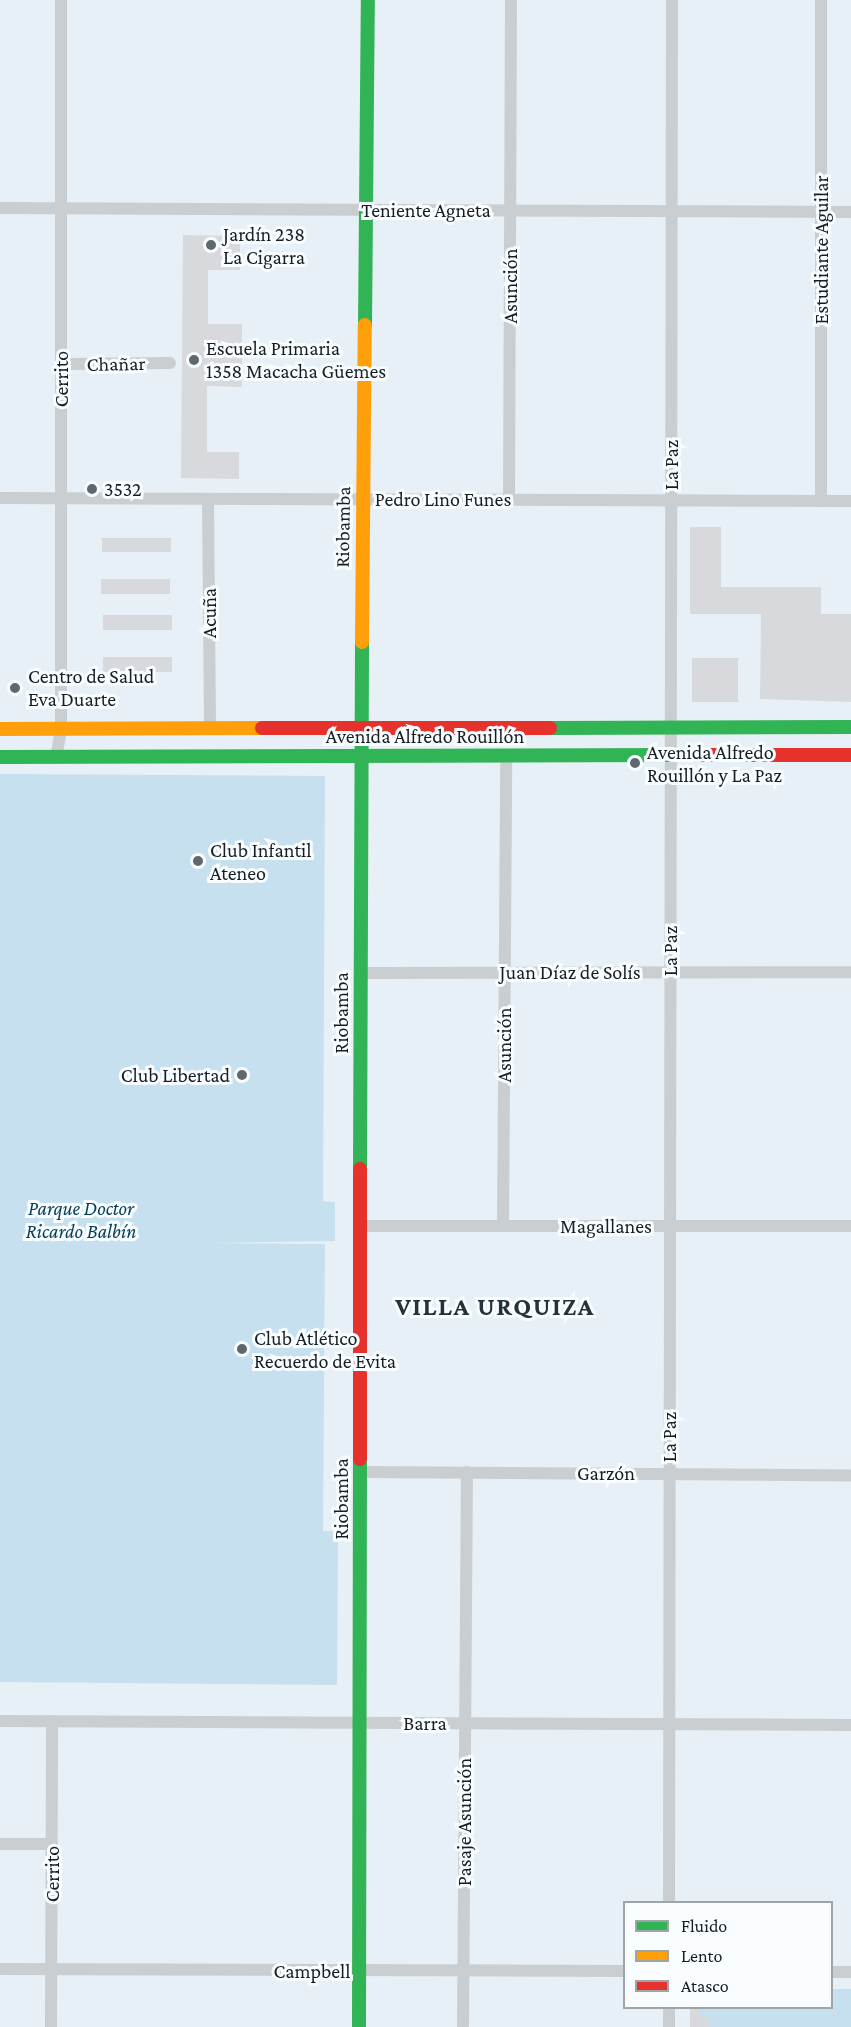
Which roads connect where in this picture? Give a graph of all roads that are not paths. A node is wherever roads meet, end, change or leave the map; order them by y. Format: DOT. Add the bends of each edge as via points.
graph roads {
  1 [pos="61,0"];
  2 [pos="368,0"];
  3 [pos="511,0"];
  4 [pos="672,0"];
  5 [pos="821,0"];
  6 [pos="0,208"];
  7 [pos="61,209"];
  8 [pos="366,210"];
  9 [pos="511,210"];
  10 [pos="672,211"];
  11 [pos="822,212"];
  12 [pos="851,212"];
  13 [pos="170,363"];
  14 [pos="61,364"];
  15 [pos="0,498"];
  16 [pos="61,498"];
  17 [pos="208,499"];
  18 [pos="363,499"];
  19 [pos="510,500"];
  20 [pos="671,500"];
  21 [pos="821,501"];
  22 [pos="851,501"];
  23 [pos="671,726"];
  24 [pos="851,727"];
  25 [pos="210,728"];
  26 [pos="0,729"];
  27 [pos="61,730"];
  28 [pos="361,734"];
  29 [pos="851,754"];
  30 [pos="361,756"];
  31 [pos="506,756"];
  32 [pos="671,756"];
  33 [pos="0,757"];
  34 [pos="56,758"];
  35 [pos="505,972"];
  36 [pos="670,972"];
  37 [pos="851,972"];
  38 [pos="361,973"];
  39 [pos="361,1226"];
  40 [pos="503,1226"];
  41 [pos="669,1226"];
  42 [pos="851,1226"];
  43 [pos="360,1472"];
  44 [pos="466,1472"];
  45 [pos="669,1473"];
  46 [pos="851,1475"];
  47 [pos="0,1721"];
  48 [pos="52,1721"];
  49 [pos="360,1723"];
  50 [pos="465,1723"];
  51 [pos="668,1724"];
  52 [pos="851,1725"];
  53 [pos="0,1844"];
  54 [pos="52,1844"];
  55 [pos="669,1901"];
  56 [pos="0,1969"];
  57 [pos="51,1970"];
  58 [pos="359,1971"];
  59 [pos="464,1971"];
  60 [pos="623,1971"];
  61 [pos="833,1972"];
  62 [pos="851,1972"];
  63 [pos="669,2009"];
  64 [pos="51,2027"];
  65 [pos="359,2027"];
  66 [pos="463,2027"];
  67 [pos="669,2027"];
  1 -- 7 [label="street, Cerrito"];
  2 -- 8 [label="street, Riobamba"];
  3 -- 9 [label="street, Asunción"];
  4 -- 10 [label="street, La Paz"];
  5 -- 11 [label="street, Estudiante Aguilar"];
  6 -- 7 [label="street, Teniente Agneta"];
  7 -- 8 [label="street, Teniente Agneta"];
  7 -- 14 [label="street, Cerrito"];
  8 -- 9 [label="street, Teniente Agneta"];
  8 -- 18 [label="street, Riobamba"];
  9 -- 10 [label="street, Teniente Agneta"];
  9 -- 19 [label="street, Asunción"];
  10 -- 11 [label="street, Teniente Agneta"];
  10 -- 20 [label="street, La Paz"];
  11 -- 12 [label="street, Teniente Agneta"];
  11 -- 21 [label="street, Estudiante Aguilar"];
  13 -- 14 [label="street, Chañar"];
  14 -- 16 [label="street, Cerrito"];
  15 -- 16 [label="street, Pedro Lino Funes"];
  16 -- 17 [label="street, Pedro Lino Funes"];
  16 -- 27 [label="street, Cerrito"];
  17 -- 18 [label="street, Pedro Lino Funes"];
  17 -- 25 [label="street, Acuña"];
  18 -- 19 [label="street, Pedro Lino Funes"];
  18 -- 28 [label="street, Riobamba"];
  19 -- 20 [label="street, Pedro Lino Funes"];
  20 -- 21 [label="street, Pedro Lino Funes"];
  20 -- 23 [label="street, La Paz"];
  21 -- 22 [label="street, Pedro Lino Funes"];
  23 -- 24 [label="street, Avenida Alfredo Rouillón"];
  23 -- 28 [label="street, Avenida Alfredo Rouillón"];
  23 -- 32 [label="street, La Paz"];
  25 -- 27 [label="street, Avenida Alfredo Rouillón"];
  25 -- 28 [label="street, Avenida Alfredo Rouillón"];
  26 -- 27 [label="street, Avenida Alfredo Rouillón"];
  27 -- 34 [label="street, Cerrito"];
  28 -- 30 [label="street, Riobamba"];
  29 -- 32 [label="street, Avenida Alfredo Rouillón"];
  30 -- 31 [label="street, Avenida Alfredo Rouillón"];
  30 -- 34 [label="street, Avenida Alfredo Rouillón"];
  30 -- 38 [label="street, Riobamba"];
  31 -- 32 [label="street, Avenida Alfredo Rouillón"];
  31 -- 35 [label="street, Asunción"];
  32 -- 36 [label="street, La Paz"];
  33 -- 34 [label="street, Avenida Alfredo Rouillón"];
  35 -- 36 [label="street, Juan Díaz de Solís"];
  35 -- 38 [label="street, Juan Díaz de Solís"];
  35 -- 40 [label="street, Asunción"];
  36 -- 37 [label="street, Juan Díaz de Solís"];
  36 -- 41 [label="street, La Paz"];
  38 -- 39 [label="street, Riobamba"];
  39 -- 40 [label="street, Magallanes"];
  39 -- 43 [label="street, Riobamba"];
  40 -- 41 [label="street, Magallanes"];
  41 -- 42 [label="street, Magallanes"];
  41 -- 45 [label="street, La Paz"];
  43 -- 44 [label="street, Garzón"];
  43 -- 49 [label="street, Riobamba"];
  44 -- 45 [label="street, Garzón"];
  44 -- 50 [label="street, Pasaje Asunción"];
  45 -- 46 [label="street, Garzón"];
  45 -- 51 [label="street, La Paz"];
  47 -- 48 [label="street, Barra"];
  48 -- 49 [label="street, Barra"];
  48 -- 54 [label="street, Cerrito"];
  49 -- 50 [label="street, Barra"];
  49 -- 58 [label="street, Riobamba"];
  50 -- 51 [label="street, Barra"];
  50 -- 59 [label="street, Pasaje Asunción"];
  51 -- 52 [label="street, Barra"];
  51 -- 55 [label="street, La Paz"];
  53 -- 54 [label="street"];
  54 -- 57 [label="street, Cerrito"];
  56 -- 57 [label="street, Campbell"];
  57 -- 58 [label="street, Campbell"];
  57 -- 64 [label="street, Cerrito"];
  58 -- 59 [label="street, Campbell"];
  58 -- 65 [label="street, Riobamba"];
  59 -- 60 [label="street, Campbell"];
  59 -- 66 [label="street, Pasaje Asunción"];
  61 -- 62 [label="street"];
  63 -- 67 [label="street"];
}
